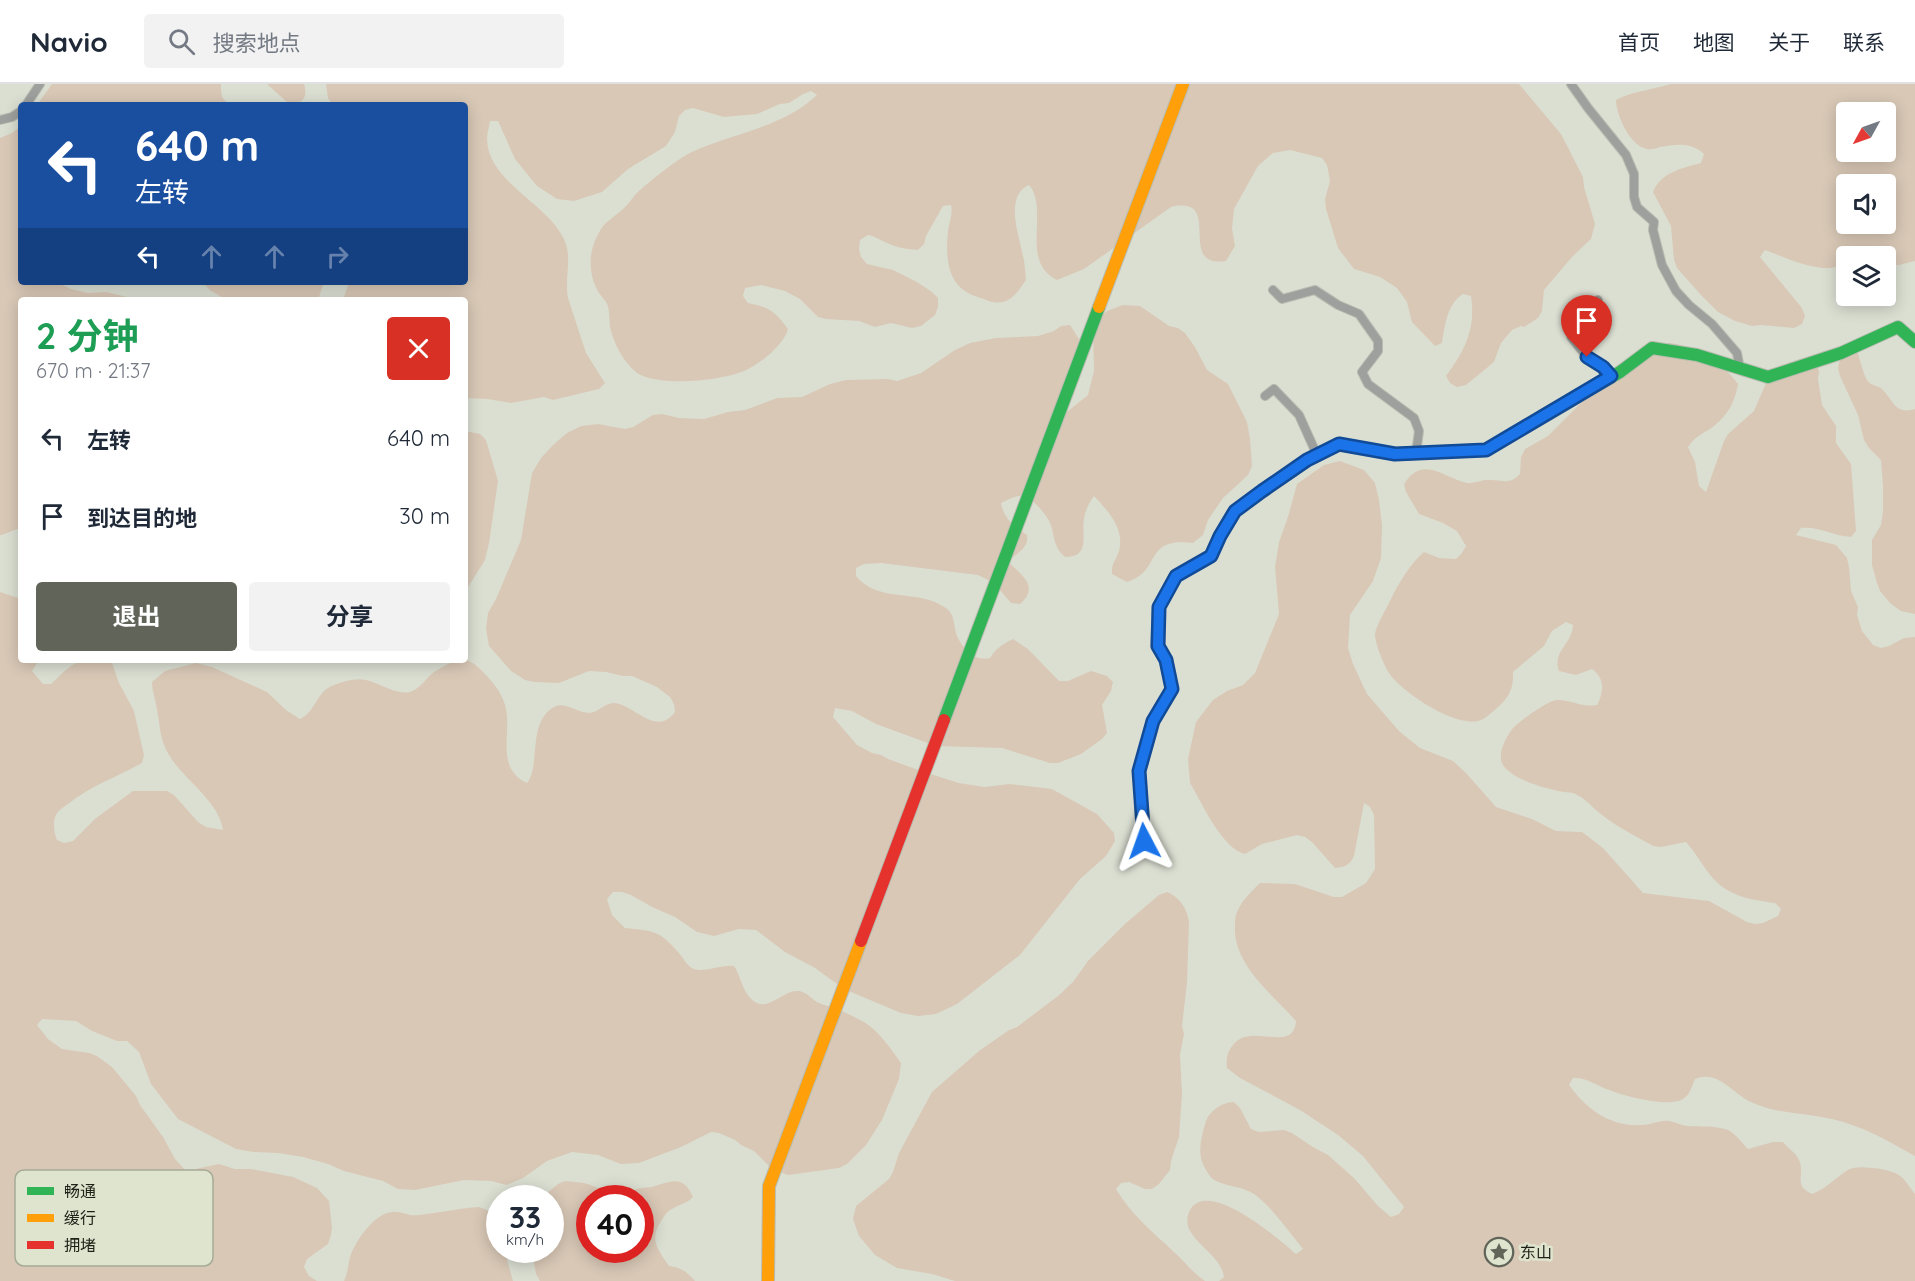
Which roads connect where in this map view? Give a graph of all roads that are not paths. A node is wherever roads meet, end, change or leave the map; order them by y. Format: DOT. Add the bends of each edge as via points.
graph roads {
  1 [pos="40,84"];
  2 [pos="1183,84"];
  3 [pos="1571,84"];
  4 [pos="28,102"];
  5 [pos="18,113"];
  6 [pos="0,120"];
  7 [pos="1273,290"];
  8 [pos="1598,300"];
  9 [pos="1915,342"];
  10 [pos="1740,369"];
  11 [pos="1611,376"];
  12 [pos="1265,396"];
  13 [pos="1416,453"];
  14 [pos="1317,455"];
  15 [pos="1144,841"];
  16 [pos="768,1281"];
  1 -- 4 [label="street"];
  2 -- 16 [label="street" via="769,1186"];
  3 -- 10 [label="street" via="1626,155 1634,174 1637,207 1654,222 1662,265 1676,291 1737,353"];
  5 -- 6 [label="street"];
  7 -- 13 [label="street" via="1282,299 1315,290 1359,314 1378,341 1378,351 1362,372 1368,384 1414,418 1419,431"];
  8 -- 11 [label="street" via="1574,324 1571,338"];
  9 -- 10 [label="street" via="1898,327 1841,353 1768,377"];
  10 -- 11 [label="street" via="1697,355 1653,348"];
  11 -- 13 [label="street" via="1486,450"];
  12 -- 14 [label="street" via="1274,389 1299,415"];
  13 -- 14 [label="street" via="1395,454 1339,444"];
  14 -- 15 [label="street" via="1235,511 1211,556 1176,576 1159,607 1158,646 1166,660 1172,689 1153,721 1139,771"];
}
